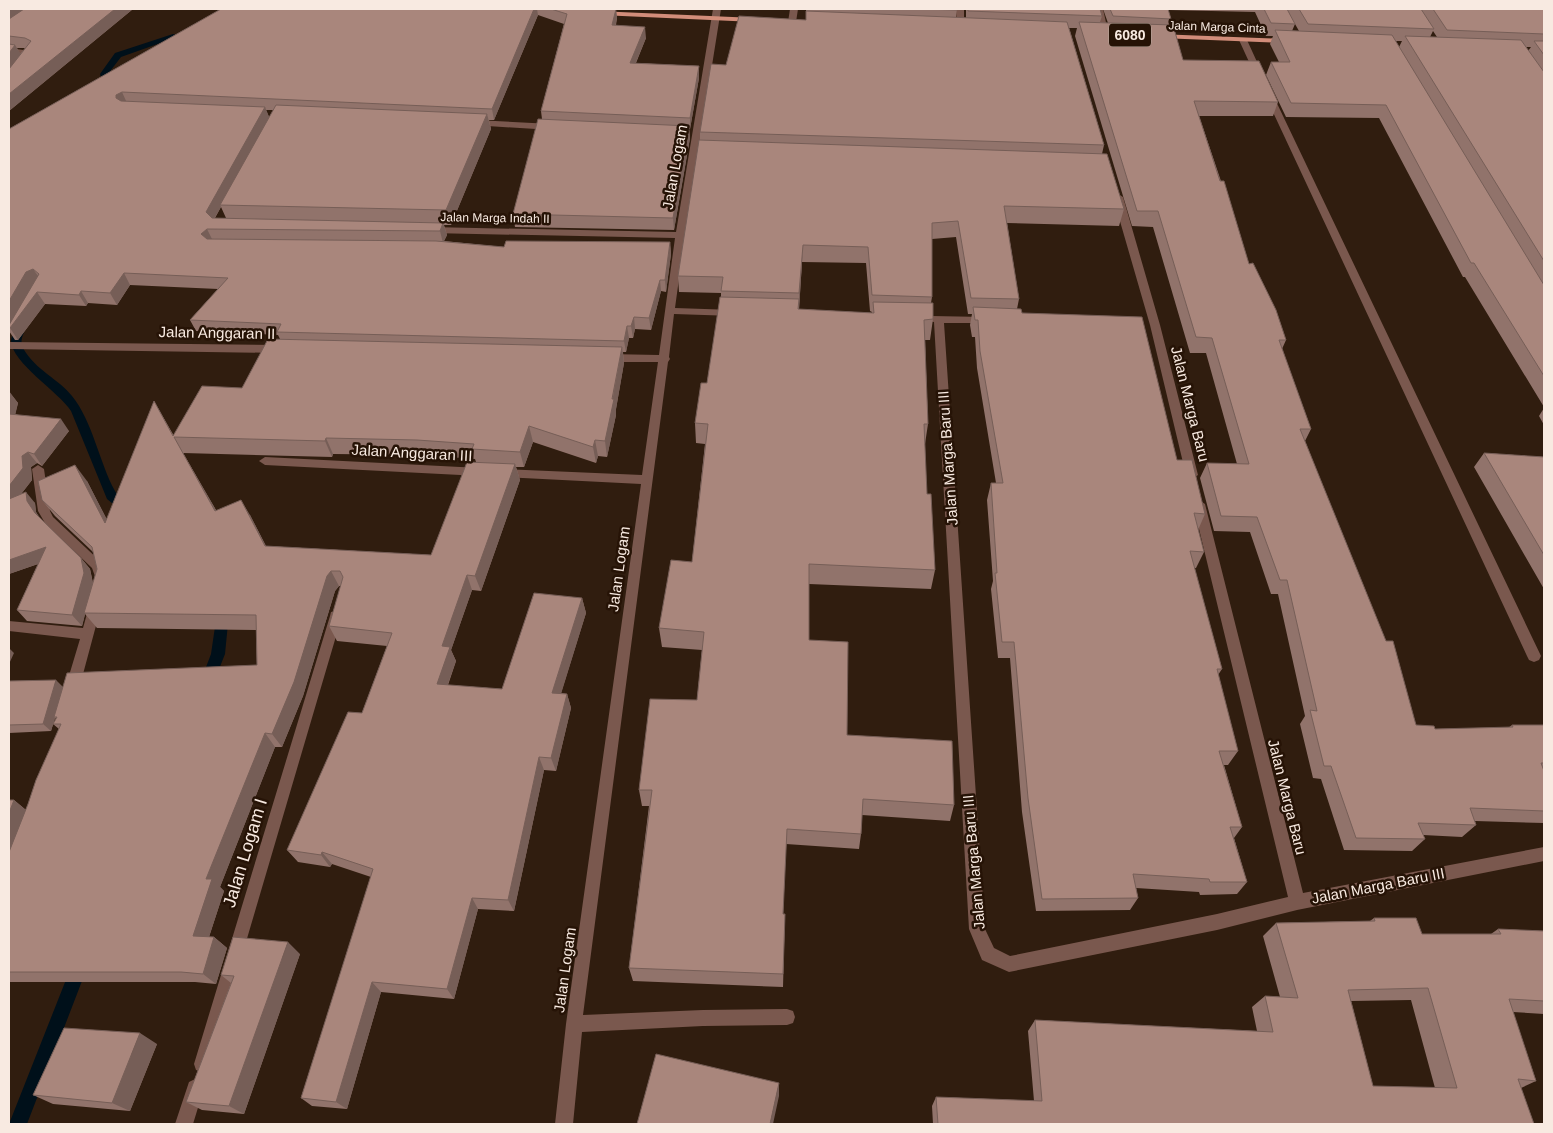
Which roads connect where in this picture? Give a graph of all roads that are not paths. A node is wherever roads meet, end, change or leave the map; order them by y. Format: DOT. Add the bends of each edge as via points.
graph roads {
  1 [pos="794,9"];
  2 [pos="960,9"];
  3 [pos="1099,9"];
  4 [pos="594,13"];
  5 [pos="714,15"];
  6 [pos="762,20"];
  7 [pos="782,21"];
  8 [pos="792,22"];
  9 [pos="802,22"];
  10 [pos="951,28"];
  11 [pos="961,28"];
  12 [pos="971,29"];
  13 [pos="1097,34"];
  14 [pos="1106,34"];
  15 [pos="1116,34"];
  16 [pos="1155,36"];
  17 [pos="1243,40"];
  18 [pos="1299,42"];
  19 [pos="9,50"];
  20 [pos="9,79"];
  21 [pos="465,123"];
  22 [pos="564,128"];
  23 [pos="1114,184"];
  24 [pos="422,229"];
  25 [pos="680,235"];
  26 [pos="672,311"];
  27 [pos="747,313"];
  28 [pos="920,318"];
  29 [pos="939,319"];
  30 [pos="996,320"];
  31 [pos="1140,325"];
  32 [pos="1155,325"];
  33 [pos="9,345"];
  34 [pos="289,350"];
  35 [pos="596,357"];
  36 [pos="665,359"];
  37 [pos="265,461"];
  38 [pos="38,468"];
  39 [pos="647,480"];
  40 [pos="340,601"];
  41 [pos="9,626"];
  42 [pos="88,634"];
  43 [pos="1534,656"];
  44 [pos="69,701"];
  45 [pos="1544,854"];
  46 [pos="1297,902"];
  47 [pos="786,1017"];
  48 [pos="574,1024"];
  49 [pos="184,1124"];
  50 [pos="564,1124"];
  1 -- 8 [label="street"];
  2 -- 11 [label="street"];
  3 -- 14 [label="street"];
  4 -- 5 [label="main road" via="680,17"];
  5 -- 6 [label="main road"];
  5 -- 25 [label="street, Jalan Logam" via="694,134 698,151"];
  7 -- 8 [label="main road"];
  8 -- 9 [label="main road"];
  10 -- 11 [label="main road"];
  11 -- 12 [label="main road"];
  13 -- 14 [label="main road, 6080"];
  14 -- 15 [label="main road, 6080"];
  16 -- 17 [label="main road, Jalan Marga Cinta / 6080"];
  17 -- 18 [label="main road, Jalan Marga Cinta / 6080"];
  17 -- 43 [label="street"];
  19 -- 20 [label="street" via="31,53"];
  21 -- 22 [label="street"];
  23 -- 32 [label="street, Jalan Marga Baru"];
  24 -- 25 [label="street, Jalan Marga Indah II"];
  25 -- 26 [label="street, Jalan Logam" via="675,249"];
  26 -- 27 [label="street"];
  26 -- 36 [label="street, Jalan Logam"];
  28 -- 29 [label="street"];
  29 -- 30 [label="street"];
  29 -- 46 [label="street, Jalan Marga Baru III" via="977,929 988,954 1008,964 1217,922"];
  31 -- 32 [label="street"];
  32 -- 46 [label="street, Jalan Marga Baru"];
  33 -- 34 [label="street, Jalan Anggaran II"];
  35 -- 36 [label="street"];
  36 -- 39 [label="street, Jalan Logam"];
  37 -- 39 [label="street, Jalan Anggaran III"];
  38 -- 42 [label="street" via="44,511 49,520 98,566 101,574"];
  39 -- 48 [label="street, Jalan Logam"];
  40 -- 49 [label="street, Jalan Logam I"];
  41 -- 42 [label="street"];
  42 -- 44 [label="street"];
  45 -- 46 [label="street, Jalan Marga Baru III"];
  47 -- 48 [label="street"];
  48 -- 50 [label="street, Jalan Logam"];
}
